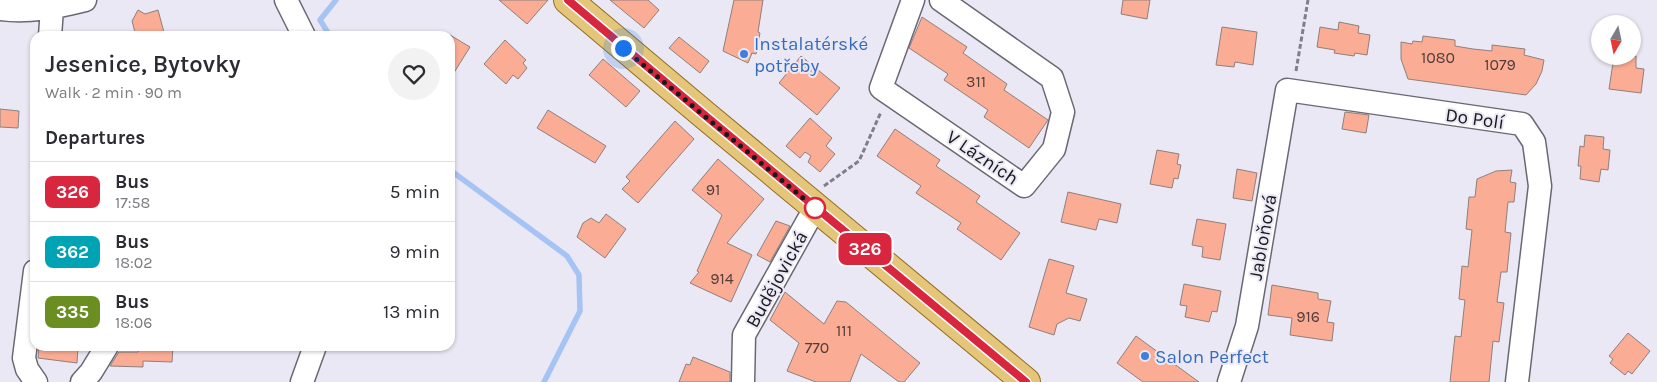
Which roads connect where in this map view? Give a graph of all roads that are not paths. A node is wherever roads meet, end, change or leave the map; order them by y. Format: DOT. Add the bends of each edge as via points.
graph roads {
  1 [pos="85,0"];
  2 [pos="286,0"];
  3 [pos="568,0"];
  4 [pos="913,0"];
  5 [pos="941,0"];
  6 [pos="52,8"];
  7 [pos="0,9"];
  8 [pos="50,31"];
  9 [pos="299,31"];
  10 [pos="1290,91"];
  11 [pos="811,204"];
  12 [pos="30,311"];
  13 [pos="104,351"];
  14 [pos="313,351"];
  15 [pos="36,382"];
  16 [pos="82,382"];
  17 [pos="302,382"];
  18 [pos="743,382"];
  19 [pos="1026,382"];
  20 [pos="1229,382"];
  21 [pos="1517,382"];
  1 -- 6 [label="street"];
  2 -- 9 [label="street"];
  3 -- 11 [label="main road, Budějovická"];
  4 -- 5 [label="street, V Lázních" via="881,88 1024,186 1054,149 1063,112 1052,78"];
  6 -- 7 [label="street"];
  6 -- 8 [label="street"];
  10 -- 20 [label="street, Jabloňová" via="1248,326"];
  10 -- 21 [label="street, Do Polí" via="1522,124 1534,142 1540,186"];
  11 -- 18 [label="street, Budějovická" via="744,335"];
  11 -- 19 [label="main road, Budějovická"];
  12 -- 15 [label="street" via="24,358"];
  13 -- 16 [label="street"];
  14 -- 17 [label="street"];
}
